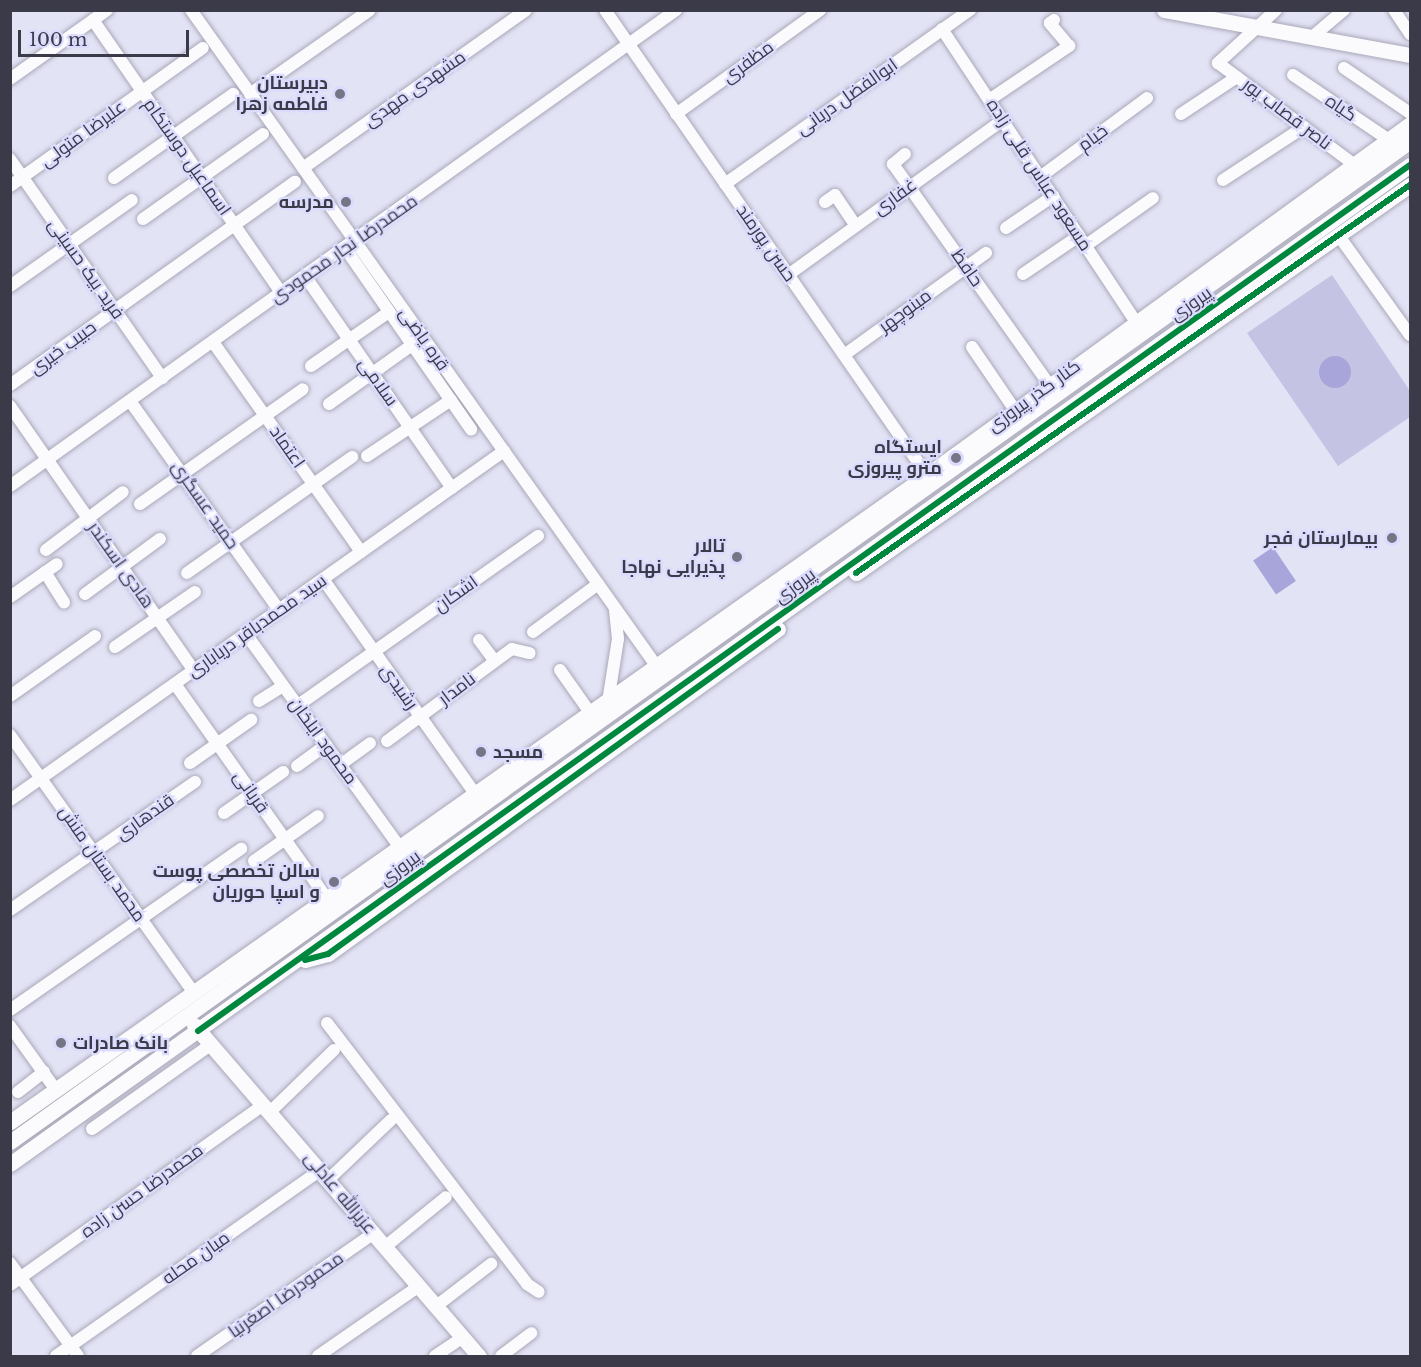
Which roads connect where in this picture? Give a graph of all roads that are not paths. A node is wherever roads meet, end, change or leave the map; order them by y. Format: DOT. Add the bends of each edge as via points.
graph roads {
  1 [pos="107,10"];
  2 [pos="191,10"];
  3 [pos="370,10"];
  4 [pos="526,10"];
  5 [pos="605,10"];
  6 [pos="676,10"];
  7 [pos="820,10"];
  8 [pos="970,10"];
  9 [pos="1164,10"];
  10 [pos="1276,10"];
  11 [pos="1344,10"];
  12 [pos="1394,10"];
  13 [pos="93,20"];
  14 [pos="1054,20"];
  15 [pos="1259,28"];
  16 [pos="942,29"];
  17 [pos="1410,34"];
  18 [pos="1312,37"];
  19 [pos="629,46"];
  20 [pos="203,48"];
  21 [pos="1410,55"];
  22 [pos="1344,68"];
  23 [pos="1293,75"];
  24 [pos="1237,77"];
  25 [pos="10,79"];
  26 [pos="142,92"];
  27 [pos="233,94"];
  28 [pos="250,94"];
  29 [pos="1147,98"];
  30 [pos="989,100"];
  31 [pos="1410,113"];
  32 [pos="676,114"];
  33 [pos="1181,114"];
  34 [pos="1002,120"];
  35 [pos="1410,124"];
  36 [pos="1304,127"];
  37 [pos="263,134"];
  38 [pos="173,136"];
  39 [pos="1389,140"];
  40 [pos="1410,141"];
  41 [pos="905,154"];
  42 [pos="10,159"];
  43 [pos="1355,165"];
  44 [pos="1410,165"];
  45 [pos="303,168"];
  46 [pos="23,177"];
  47 [pos="201,177"];
  48 [pos="1040,177"];
  49 [pos="114,178"];
  50 [pos="1223,180"];
  51 [pos="294,182"];
  52 [pos="725,184"];
  53 [pos="1410,185"];
  54 [pos="10,186"];
  55 [pos="910,186"];
  56 [pos="1053,196"];
  57 [pos="1153,198"];
  58 [pos="132,200"];
  59 [pos="825,202"];
  60 [pos="1312,211"];
  61 [pos="143,219"];
  62 [pos="234,225"];
  63 [pos="856,226"];
  64 [pos="1006,228"];
  65 [pos="1329,230"];
  66 [pos="1082,241"];
  67 [pos="70,244"];
  68 [pos="350,245"];
  69 [pos="986,253"];
  70 [pos="966,267"];
  71 [pos="1023,274"];
  72 [pos="788,275"];
  73 [pos="305,276"];
  74 [pos="10,286"];
  75 [pos="281,293"];
  76 [pos="115,310"];
  77 [pos="389,312"];
  78 [pos="1139,328"];
  79 [pos="1409,330"];
  80 [pos="349,340"];
  81 [pos="213,342"];
  82 [pos="412,345"];
  83 [pos="972,347"];
  84 [pos="844,355"];
  85 [pos="311,366"];
  86 [pos="372,374"];
  87 [pos="162,378"];
  88 [pos="10,385"];
  89 [pos="303,388"];
  90 [pos="1053,390"];
  91 [pos="451,400"];
  92 [pos="130,401"];
  93 [pos="329,404"];
  94 [pos="10,406"];
  95 [pos="1015,410"];
  96 [pos="264,416"];
  97 [pos="409,427"];
  98 [pos="471,429"];
  99 [pos="504,451"];
  100 [pos="367,456"];
  101 [pos="352,457"];
  102 [pos="48,460"];
  103 [pos="182,474"];
  104 [pos="930,480"];
  105 [pos="313,485"];
  106 [pos="10,486"];
  107 [pos="452,488"];
  108 [pos="123,492"];
  109 [pos="140,504"];
  110 [pos="88,518"];
  111 [pos="538,536"];
  112 [pos="160,539"];
  113 [pos="231,543"];
  114 [pos="46,550"];
  115 [pos="361,552"];
  116 [pos="57,564"];
  117 [pos="122,567"];
  118 [pos="45,572"];
  119 [pos="188,573"];
  120 [pos="323,579"];
  121 [pos="598,584"];
  122 [pos="824,584"];
  123 [pos="195,592"];
  124 [pos="85,594"];
  125 [pos="10,597"];
  126 [pos="64,603"];
  127 [pos="615,607"];
  128 [pos="279,610"];
  129 [pos="802,612"];
  130 [pos="158,618"];
  131 [pos="533,633"];
  132 [pos="246,634"];
  133 [pos="95,636"];
  134 [pos="479,640"];
  135 [pos="115,647"];
  136 [pos="374,652"];
  137 [pos="530,654"];
  138 [pos="495,661"];
  139 [pos="560,670"];
  140 [pos="194,671"];
  141 [pos="661,671"];
  142 [pos="175,684"];
  143 [pos="283,686"];
  144 [pos="675,690"];
  145 [pos="10,696"];
  146 [pos="259,701"];
  147 [pos="608,702"];
  148 [pos="297,706"];
  149 [pos="591,714"];
  150 [pos="420,717"];
  151 [pos="251,720"];
  152 [pos="10,735"];
  153 [pos="387,741"];
  154 [pos="370,743"];
  155 [pos="217,744"];
  156 [pos="326,745"];
  157 [pos="190,763"];
  158 [pos="340,765"];
  159 [pos="297,766"];
  160 [pos="283,772"];
  161 [pos="42,778"];
  162 [pos="195,782"];
  163 [pos="252,793"];
  164 [pos="476,795"];
  165 [pos="10,800"];
  166 [pos="224,813"];
  167 [pos="318,816"];
  168 [pos="284,840"];
  169 [pos="241,849"];
  170 [pos="400,849"];
  171 [pos="94,852"];
  172 [pos="254,861"];
  173 [pos="328,900"];
  174 [pos="10,910"];
  175 [pos="142,919"];
  176 [pos="293,963"];
  177 [pos="194,993"];
  178 [pos="10,1010"];
  179 [pos="187,1015"];
  180 [pos="327,1023"];
  181 [pos="10,1026"];
  182 [pos="198,1031"];
  183 [pos="210,1045"];
  184 [pos="334,1050"];
  185 [pos="109,1071"];
  186 [pos="44,1072"];
  187 [pos="121,1086"];
  188 [pos="56,1090"];
  189 [pos="18,1092"];
  190 [pos="267,1108"];
  191 [pos="391,1120"];
  192 [pos="10,1122"];
  193 [pos="92,1129"];
  194 [pos="10,1142"];
  195 [pos="10,1164"];
  196 [pos="325,1174"];
  197 [pos="446,1197"];
  198 [pos="374,1233"];
  199 [pos="386,1246"];
  200 [pos="10,1263"];
  201 [pos="491,1264"];
  202 [pos="16,1281"];
  203 [pos="419,1286"];
  204 [pos="539,1292"];
  205 [pos="435,1307"];
  206 [pos="531,1333"];
  207 [pos="462,1338"];
  208 [pos="74,1351"];
  209 [pos="56,1356"];
  210 [pos="197,1356"];
  211 [pos="318,1356"];
  212 [pos="435,1356"];
  213 [pos="479,1356"];
  214 [pos="501,1356"];
  1 -- 13 [label="street"];
  2 -- 28 [label="street, قره یاضی"];
  3 -- 28 [label="street"];
  4 -- 45 [label="street, مشهدی مهدی"];
  5 -- 19 [label="street, حسن پورمند"];
  6 -- 19 [label="street, محمدرضا نجار محمودی"];
  7 -- 32 [label="street, مظفری"];
  8 -- 16 [label="street, ابوالفضل دریانی"];
  9 -- 15 [label="main road"];
  10 -- 15 [label="street"];
  11 -- 18 [label="street"];
  12 -- 17 [label="street"];
  13 -- 25 [label="street"];
  13 -- 26 [label="street, اسماعیل دوستکام"];
  14 -- 30 [label="street" via="1050,23 1069,46"];
  15 -- 18 [label="main road"];
  15 -- 24 [label="street, ناصر قصاب پور" via="1218,63"];
  16 -- 30 [label="street, مسعود عباس قلی زاده"];
  16 -- 52 [label="street, ابوالفضل دریانی"];
  18 -- 21 [label="main road"];
  19 -- 32 [label="street, حسن پورمند"];
  19 -- 68 [label="street, محمدرضا نجار محمودی"];
  20 -- 26 [label="street, علیرضا متولی"];
  22 -- 31 [label="street"];
  23 -- 39 [label="street, گیاه"];
  24 -- 33 [label="street"];
  24 -- 36 [label="street, ناصر قصاب پور"];
  26 -- 38 [label="street, اسماعیل دوستکام"];
  26 -- 46 [label="street, علیرضا متولی"];
  27 -- 38 [label="street"];
  28 -- 45 [label="street, قره یاضی"];
  29 -- 48 [label="street, خیام"];
  30 -- 34 [label="street, مسعود عباس قلی زاده"];
  32 -- 52 [label="street, حسن پورمند"];
  34 -- 48 [label="street, مسعود عباس قلی زاده"];
  34 -- 55 [label="street, غفاری"];
  35 -- 39 [label="main road, کنار گذر پیروزی"];
  36 -- 43 [label="street, ناصر قصاب پور"];
  36 -- 50 [label="street"];
  37 -- 47 [label="street"];
  38 -- 47 [label="street, اسماعیل دوستکام"];
  38 -- 49 [label="street"];
  39 -- 43 [label="main road, کنار گذر پیروزی"];
  40 -- 60 [label="main road, پیروزی"];
  41 -- 55 [label="street, حافظ" via="893,164"];
  42 -- 46 [label="street, فرید بیک حسینی"];
  43 -- 78 [label="main road, کنار گذر پیروزی"];
  44 -- 65 [label="main road, پیروزی"];
  45 -- 68 [label="street, قره یاضی"];
  46 -- 54 [label="street, علیرضا متولی"];
  46 -- 67 [label="street, فرید بیک حسینی"];
  47 -- 61 [label="street"];
  47 -- 62 [label="street, اسماعیل دوستکام"];
  48 -- 56 [label="street, مسعود عباس قلی زاده"];
  51 -- 62 [label="street, حبیب خیری"];
  52 -- 72 [label="street, حسن پورمند"];
  53 -- 65 [label="main road"];
  55 -- 63 [label="street, غفاری"];
  55 -- 70 [label="street, حافظ"];
  56 -- 64 [label="street"];
  56 -- 66 [label="street, مسعود عباس قلی زاده"];
  57 -- 66 [label="street"];
  58 -- 67 [label="street"];
  59 -- 63 [label="street" via="835,195"];
  60 -- 65 [label="main road"];
  60 -- 78 [label="main road, پیروزی"];
  62 -- 75 [label="street, اسماعیل دوستکام"];
  62 -- 76 [label="street, حبیب خیری"];
  63 -- 72 [label="street, غفاری"];
  65 -- 79 [label="street"];
  65 -- 122 [label="main road, پیروزی"];
  65 -- 129 [label="main road"];
  66 -- 71 [label="street"];
  66 -- 78 [label="street, مسعود عباس قلی زاده"];
  67 -- 74 [label="street"];
  67 -- 76 [label="street, فرید بیک حسینی"];
  68 -- 73 [label="street, محمدرضا نجار محمودی"];
  68 -- 77 [label="street"];
  68 -- 99 [label="street, قره یاضی"];
  69 -- 70 [label="street, مینوچهر"];
  70 -- 84 [label="street, مینوچهر"];
  70 -- 90 [label="street, حافظ"];
  72 -- 84 [label="street, حسن پورمند"];
  73 -- 75 [label="street, محمدرضا نجار محمودی"];
  73 -- 80 [label="street, سلامی"];
  75 -- 81 [label="street, محمدرضا نجار محمودی"];
  76 -- 87 [label="street, فرید بیک حسینی"];
  76 -- 88 [label="street, حبیب خیری"];
  77 -- 80 [label="street"];
  77 -- 82 [label="street"];
  78 -- 90 [label="main road, کنار گذر پیروزی"];
  80 -- 85 [label="street"];
  80 -- 86 [label="street, سلامی"];
  81 -- 87 [label="street, محمدرضا نجار محمودی"];
  81 -- 96 [label="street, اعتماد"];
  82 -- 86 [label="street"];
  82 -- 91 [label="street"];
  83 -- 95 [label="street"];
  84 -- 104 [label="street, حسن پورمند"];
  86 -- 93 [label="street"];
  86 -- 97 [label="street, سلامی"];
  87 -- 92 [label="street, محمدرضا نجار محمودی"];
  89 -- 96 [label="street"];
  90 -- 95 [label="main road, کنار گذر پیروزی"];
  90 -- 104 [label="main road"];
  91 -- 97 [label="street"];
  91 -- 98 [label="street"];
  92 -- 102 [label="street, محمدرضا نجار محمودی"];
  92 -- 103 [label="street, حمید عسگری"];
  94 -- 102 [label="street, هادی اسکندر"];
  95 -- 104 [label="main road, کنار گذر پیروزی"];
  96 -- 103 [label="street"];
  96 -- 105 [label="street, اعتماد"];
  97 -- 100 [label="street"];
  97 -- 107 [label="street, سلامی"];
  99 -- 107 [label="street, سید محمدباقر دریاباری"];
  99 -- 121 [label="street, قره یاضی"];
  101 -- 105 [label="street"];
  102 -- 106 [label="street, محمدرضا نجار محمودی"];
  102 -- 110 [label="street, هادی اسکندر"];
  103 -- 109 [label="street"];
  103 -- 113 [label="street, حمید عسگری"];
  104 -- 141 [label="main road, کنار گذر پیروزی"];
  105 -- 113 [label="street"];
  105 -- 115 [label="street, اعتماد"];
  107 -- 115 [label="street, سید محمدباقر دریاباری"];
  108 -- 110 [label="street"];
  110 -- 114 [label="street"];
  110 -- 117 [label="street, هادی اسکندر"];
  111 -- 136 [label="street, اشکان"];
  112 -- 117 [label="street"];
  113 -- 119 [label="street"];
  113 -- 128 [label="street, حمید عسگری"];
  115 -- 120 [label="street, سید محمدباقر دریاباری"];
  116 -- 118 [label="street"];
  117 -- 124 [label="street"];
  117 -- 130 [label="street, هادی اسکندر"];
  118 -- 125 [label="street"];
  118 -- 126 [label="street"];
  120 -- 128 [label="street, سید محمدباقر دریاباری"];
  120 -- 136 [label="street, رشیدی"];
  121 -- 127 [label="street, قره یاضی"];
  121 -- 131 [label="street"];
  122 -- 129 [label="main road"];
  122 -- 144 [label="main road, پیروزی"];
  123 -- 130 [label="street"];
  127 -- 141 [label="street, قره یاضی"];
  127 -- 147 [label="street" via="617,650"];
  128 -- 132 [label="street, سید محمدباقر دریاباری"];
  129 -- 176 [label="main road" via="328,954"];
  130 -- 135 [label="street"];
  130 -- 140 [label="street, هادی اسکندر"];
  132 -- 140 [label="street, سید محمدباقر دریاباری"];
  132 -- 143 [label="street, محمود ایلخان"];
  133 -- 145 [label="street"];
  134 -- 138 [label="street"];
  136 -- 148 [label="street, اشکان"];
  136 -- 150 [label="street, رشیدی"];
  137 -- 138 [label="street, نامدار" via="512,649"];
  138 -- 150 [label="street, نامدار"];
  139 -- 149 [label="street"];
  140 -- 142 [label="street, سید محمدباقر دریاباری"];
  141 -- 144 [label="main road"];
  141 -- 147 [label="main road"];
  141 -- 179 [label="main road, پیروزی"];
  142 -- 155 [label="street, قربانی"];
  142 -- 161 [label="street, سید محمدباقر دریاباری"];
  143 -- 146 [label="street"];
  143 -- 148 [label="street, محمود ایلخان"];
  144 -- 176 [label="main road, پیروزی"];
  147 -- 149 [label="main road"];
  148 -- 156 [label="street, محمود ایلخان"];
  149 -- 164 [label="main road"];
  150 -- 153 [label="street, نامدار"];
  150 -- 164 [label="street, رشیدی"];
  151 -- 155 [label="street"];
  152 -- 161 [label="street, محمد بستان منش"];
  154 -- 158 [label="street"];
  155 -- 157 [label="street"];
  155 -- 163 [label="street, قربانی"];
  156 -- 158 [label="street, محمود ایلخان"];
  156 -- 159 [label="street"];
  158 -- 170 [label="street, محمود ایلخان"];
  160 -- 163 [label="street"];
  161 -- 165 [label="street, سید محمدباقر دریاباری"];
  161 -- 171 [label="street, محمد بستان منش"];
  162 -- 171 [label="street, قندهاری"];
  163 -- 166 [label="street"];
  163 -- 168 [label="street, قربانی"];
  164 -- 170 [label="main road"];
  167 -- 168 [label="street"];
  168 -- 172 [label="street"];
  168 -- 173 [label="street, قربانی"];
  169 -- 175 [label="street"];
  170 -- 173 [label="main road"];
  171 -- 174 [label="street, قندهاری"];
  171 -- 175 [label="street, محمد بستان منش"];
  173 -- 177 [label="main road"];
  175 -- 177 [label="street, محمد بستان منش"];
  175 -- 178 [label="street"];
  176 -- 182 [label="main road, پیروزی"];
  177 -- 188 [label="main road"];
  179 -- 182 [label="main road, عزیزالله عادلی"];
  179 -- 185 [label="main road, پیروزی"];
  180 -- 204 [label="street" via="527,1284"];
  181 -- 186 [label="street"];
  182 -- 183 [label="main road, عزیزالله عادلی"];
  182 -- 187 [label="main road, پیروزی"];
  183 -- 190 [label="main road, عزیزالله عادلی"];
  183 -- 193 [label="street"];
  184 -- 190 [label="street, محمدرضا حسن زاده"];
  185 -- 187 [label="main road"];
  185 -- 194 [label="main road, پیروزی"];
  186 -- 188 [label="street"];
  186 -- 189 [label="street"];
  187 -- 195 [label="main road, پیروزی"];
  188 -- 192 [label="main road"];
  190 -- 196 [label="main road, عزیزالله عادلی"];
  190 -- 202 [label="street, محمدرضا حسن زاده"];
  191 -- 196 [label="street, میان محله"];
  196 -- 198 [label="main road, عزیزالله عادلی"];
  196 -- 208 [label="street, میان محله"];
  197 -- 199 [label="street"];
  198 -- 199 [label="main road, عزیزالله عادلی"];
  198 -- 210 [label="street, محمودرضا اصغرنیا"];
  199 -- 203 [label="main road, عزیزالله عادلی"];
  200 -- 202 [label="street"];
  201 -- 205 [label="street"];
  202 -- 208 [label="street"];
  203 -- 205 [label="main road, عزیزالله عادلی"];
  203 -- 211 [label="street"];
  205 -- 207 [label="main road, عزیزالله عادلی"];
  206 -- 214 [label="street"];
  207 -- 212 [label="street"];
  207 -- 213 [label="main road, عزیزالله عادلی"];
  208 -- 209 [label="street, میان محله"];
}
